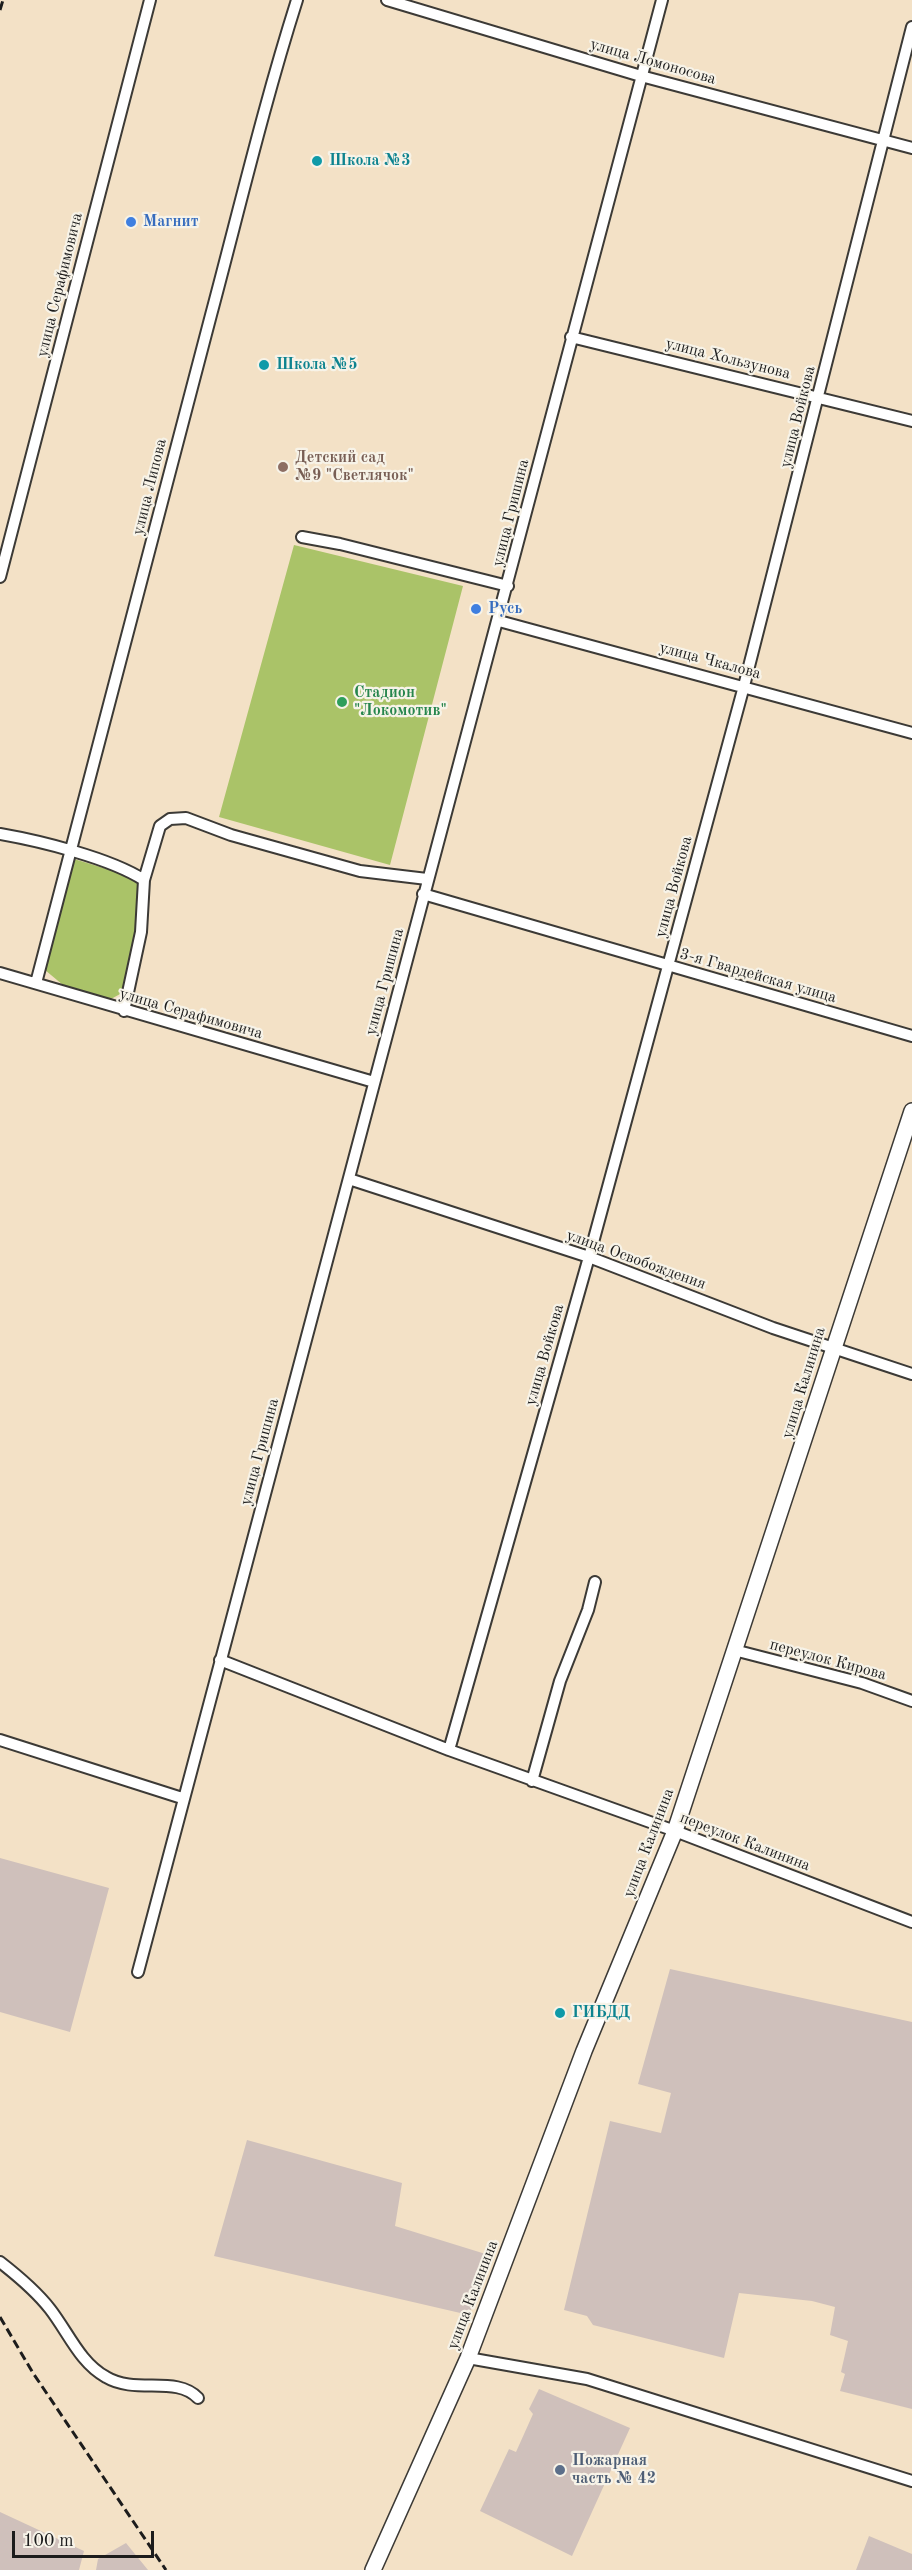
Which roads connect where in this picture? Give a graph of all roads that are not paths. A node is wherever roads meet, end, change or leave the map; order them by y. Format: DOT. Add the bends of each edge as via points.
graph roads {
  1 [pos="150,0"];
  2 [pos="297,0"];
  3 [pos="387,0"];
  4 [pos="662,0"];
  5 [pos="912,27"];
  6 [pos="641,76"];
  7 [pos="883,141"];
  8 [pos="912,148"];
  9 [pos="572,337"];
  10 [pos="819,397"];
  11 [pos="912,421"];
  12 [pos="302,537"];
  13 [pos="0,577"];
  14 [pos="508,586"];
  15 [pos="499,621"];
  16 [pos="744,686"];
  17 [pos="912,733"];
  18 [pos="0,834"];
  19 [pos="71,852"];
  20 [pos="427,879"];
  21 [pos="144,880"];
  22 [pos="423,894"];
  23 [pos="668,966"];
  24 [pos="0,973"];
  25 [pos="36,983"];
  26 [pos="124,1011"];
  27 [pos="912,1036"];
  28 [pos="374,1082"];
  29 [pos="912,1111"];
  30 [pos="348,1179"];
  31 [pos="589,1257"];
  32 [pos="834,1346"];
  33 [pos="912,1374"];
  34 [pos="595,1582"];
  35 [pos="734,1650"];
  36 [pos="220,1660"];
  37 [pos="912,1701"];
  38 [pos="0,1740"];
  39 [pos="449,1750"];
  40 [pos="532,1781"];
  41 [pos="182,1798"];
  42 [pos="675,1831"];
  43 [pos="912,1922"];
  44 [pos="138,1972"];
  45 [pos="0,2262"];
  46 [pos="468,2358"];
  47 [pos="198,2398"];
  48 [pos="912,2481"];
  49 [pos="373,2570"];
  1 -- 13 [label="street, улица Серафимовича"];
  2 -- 19 [label="street, улица Липова" via="235,222"];
  3 -- 6 [label="street, улица Ломоносова"];
  4 -- 6 [label="street, улица Гришина"];
  5 -- 7 [label="street, улица Войкова"];
  6 -- 7 [label="street, улица Ломоносова"];
  6 -- 9 [label="street, улица Гришина"];
  7 -- 8 [label="street, улица Ломоносова"];
  7 -- 10 [label="street, улица Войкова"];
  9 -- 10 [label="street, улица Хользунова"];
  9 -- 14 [label="street, улица Гришина"];
  10 -- 11 [label="street, улица Хользунова"];
  10 -- 16 [label="street, улица Войкова"];
  12 -- 14 [label="street"];
  14 -- 15 [label="street, улица Гришина"];
  15 -- 16 [label="street, улица Чкалова"];
  15 -- 20 [label="street, улица Гришина"];
  16 -- 17 [label="street, улица Чкалова"];
  16 -- 23 [label="street, улица Войкова"];
  18 -- 19 [label="street"];
  19 -- 21 [label="street"];
  19 -- 25 [label="street, улица Липова"];
  20 -- 21 [label="street" via="360,871 231,835 186,818 170,819 160,826"];
  20 -- 22 [label="street, улица Гришина"];
  21 -- 26 [label="street" via="141,932"];
  22 -- 23 [label="street, 3-я Гвардейская улица"];
  22 -- 28 [label="street, улица Гришина"];
  23 -- 27 [label="street, 3-я Гвардейская улица"];
  23 -- 31 [label="street, улица Войкова"];
  24 -- 25 [label="street, улица Серафимовича"];
  25 -- 26 [label="street, улица Серафимовича"];
  26 -- 28 [label="street, улица Серафимовича"];
  28 -- 30 [label="street, улица Гришина"];
  29 -- 32 [label="street, улица Калинина"];
  30 -- 31 [label="street, улица Освобождения"];
  30 -- 36 [label="street, улица Гришина"];
  31 -- 32 [label="street, улица Освобождения" via="773,1328"];
  31 -- 39 [label="street, улица Войкова"];
  32 -- 33 [label="street, улица Освобождения"];
  32 -- 35 [label="street, улица Калинина"];
  34 -- 40 [label="street" via="560,1681"];
  35 -- 37 [label="street, переулок Кирова" via="862,1683"];
  35 -- 42 [label="street, улица Калинина"];
  36 -- 39 [label="street, переулок Калинина"];
  36 -- 41 [label="street, улица Гришина"];
  38 -- 41 [label="street"];
  39 -- 40 [label="street, переулок Калинина"];
  40 -- 42 [label="street, переулок Калинина"];
  41 -- 44 [label="street, улица Гришина"];
  42 -- 43 [label="street, переулок Калинина"];
  42 -- 46 [label="street, улица Калинина" via="584,2051"];
  45 -- 47 [label="street" via="36,2293 96,2372 126,2386 175,2387"];
  46 -- 48 [label="street" via="587,2379"];
  46 -- 49 [label="street, улица Калинина"];
}
